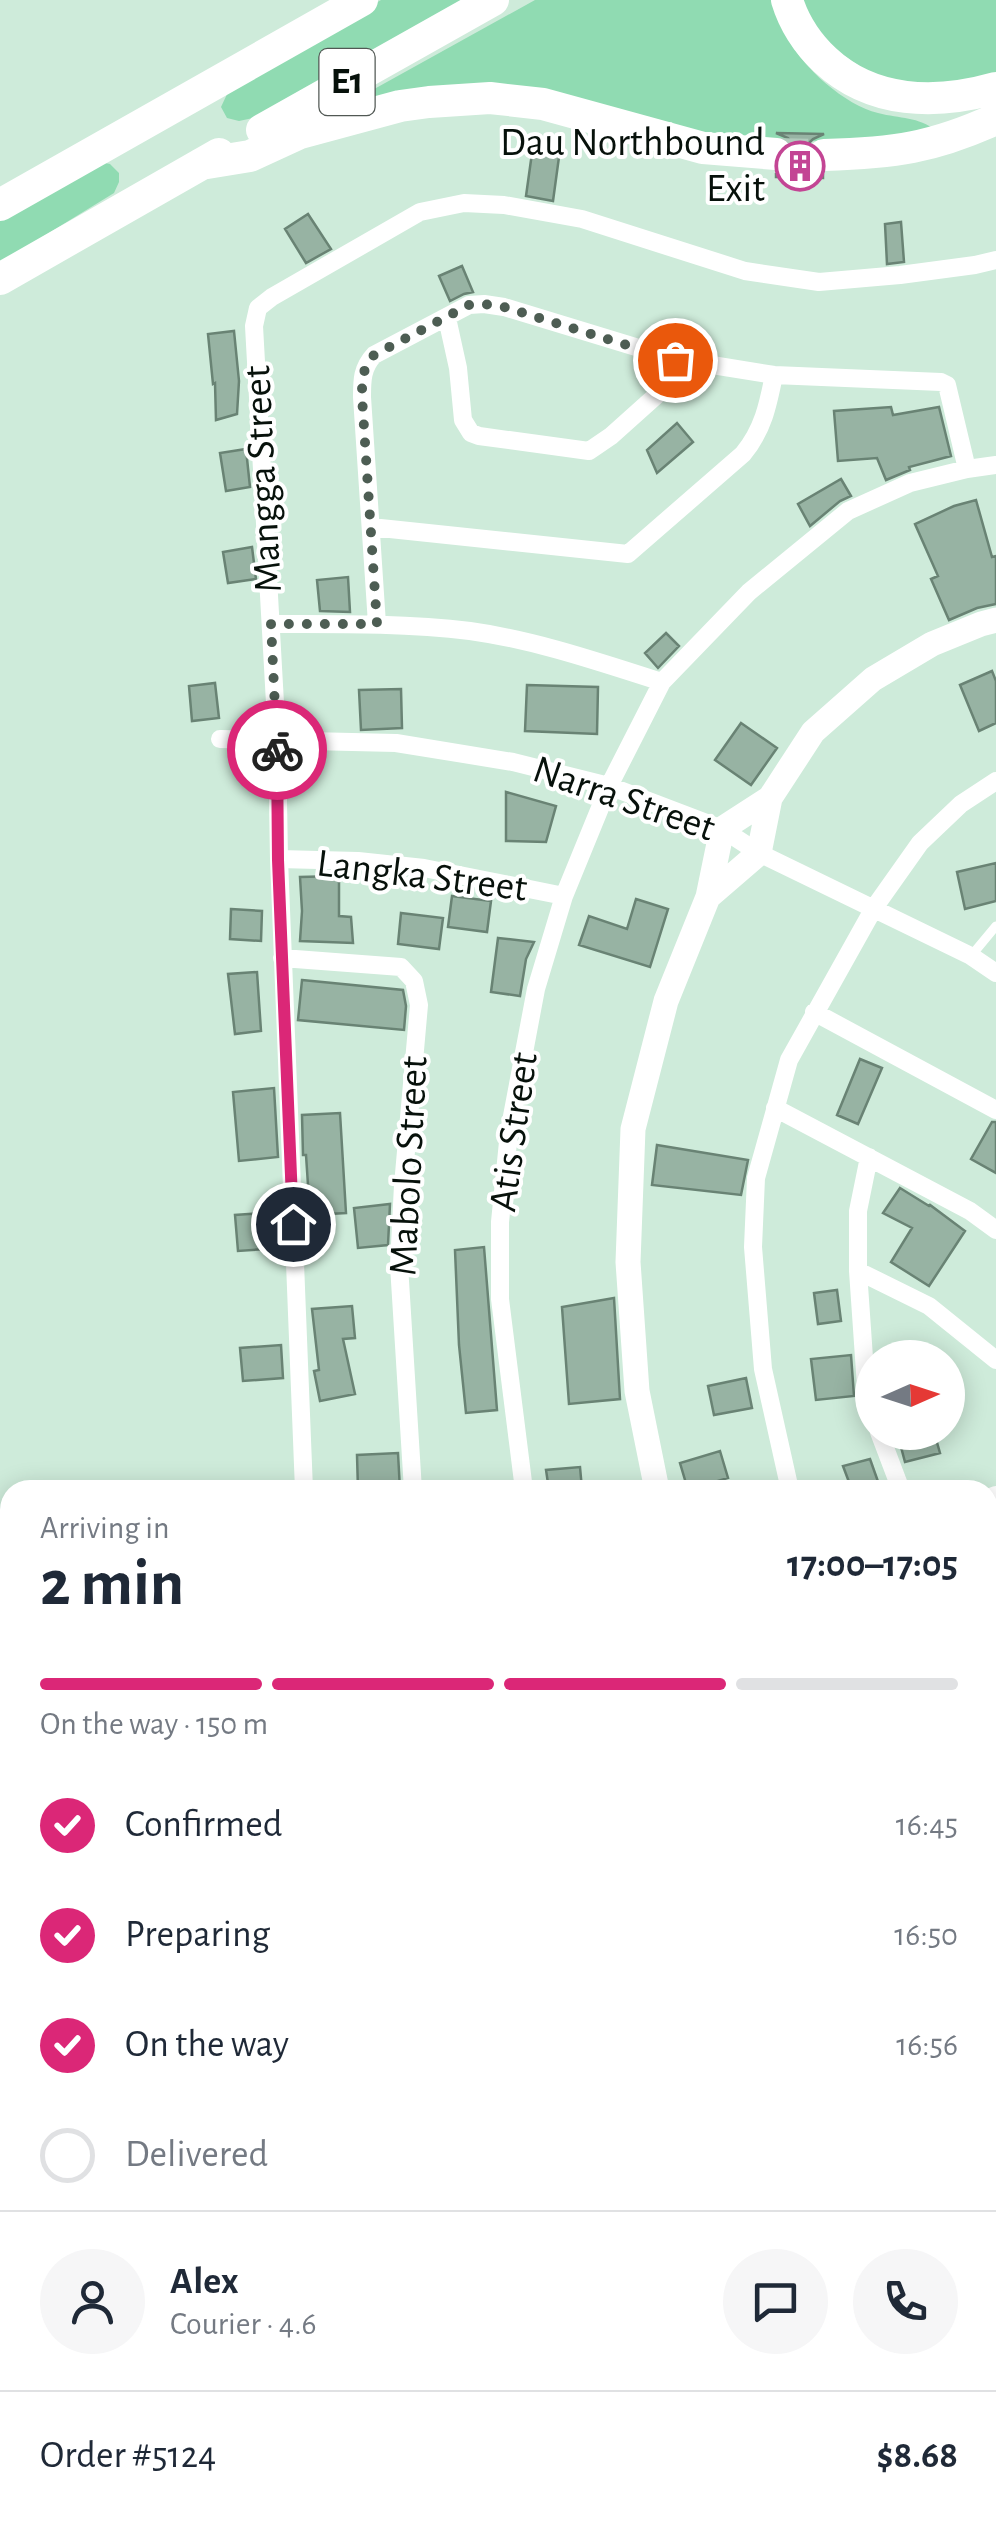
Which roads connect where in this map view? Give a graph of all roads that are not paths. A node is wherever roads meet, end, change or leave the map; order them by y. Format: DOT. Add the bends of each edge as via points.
graph roads {
  1 [pos="362,0"];
  2 [pos="494,0"];
  3 [pos="788,0"];
  4 [pos="996,88"];
  5 [pos="996,119"];
  6 [pos="776,154"];
  7 [pos="824,155"];
  8 [pos="201,164"];
  9 [pos="0,205"];
  10 [pos="996,260"];
  11 [pos="0,279"];
  12 [pos="447,318"];
  13 [pos="675,360"];
  14 [pos="774,375"];
  15 [pos="996,465"];
  16 [pos="967,470"];
  17 [pos="371,527"];
  18 [pos="996,620"];
  19 [pos="271,624"];
  20 [pos="377,624"];
  21 [pos="662,682"];
  22 [pos="220,739"];
  23 [pos="277,740"];
  24 [pos="996,780"];
  25 [pos="609,786"];
  26 [pos="770,798"];
  27 [pos="722,830"];
  28 [pos="760,853"];
  29 [pos="278,860"];
  30 [pos="564,896"];
  31 [pos="708,897"];
  32 [pos="874,908"];
  33 [pos="996,926"];
  34 [pos="971,956"];
  35 [pos="282,958"];
  36 [pos="996,973"];
  37 [pos="814,1012"];
  38 [pos="775,1108"];
  39 [pos="996,1110"];
  40 [pos="869,1157"];
  41 [pos="996,1230"];
  42 [pos="858,1271"];
  43 [pos="863,1340"];
  44 [pos="996,1360"];
  45 [pos="886,1450"];
  46 [pos="304,1480"];
  47 [pos="411,1480"];
  48 [pos="523,1480"];
  49 [pos="654,1480"];
  50 [pos="788,1480"];
  51 [pos="897,1480"];
  1 -- 9 [label="highway, E1"];
  2 -- 8 [label="highway, E1"];
  3 -- 4 [label="highway" via="811,45 859,84 918,98"];
  5 -- 7 [label="highway" via="924,146"];
  6 -- 8 [label="highway" via="716,151 543,104 490,98 400,106 300,133 250,156"];
  8 -- 11 [label="highway, E1"];
  10 -- 19 [label="street, Mangga Street" via="819,282 745,271 582,219 464,203 420,212 258,308"];
  12 -- 13 [label="street" via="469,305 504,307"];
  12 -- 13 [label="street" via="464,420 478,436 589,451 658,393"];
  12 -- 17 [label="street" via="366,364 362,397"];
  13 -- 14 [label="street"];
  14 -- 16 [label="street" via="941,382"];
  14 -- 17 [label="street" via="765,417 744,454 628,554"];
  15 -- 16 [label="street, Atis Street"];
  16 -- 21 [label="street, Atis Street" via="910,483 848,511 749,592"];
  17 -- 20 [label="street"];
  18 -- 26 [label="street" via="932,644 873,679 814,732"];
  19 -- 20 [label="street"];
  19 -- 23 [label="street, Mangga Street"];
  20 -- 21 [label="street" via="472,632"];
  21 -- 25 [label="street, Atis Street"];
  22 -- 23 [label="street, Narra Street"];
  23 -- 25 [label="street, Narra Street" via="396,743"];
  23 -- 29 [label="street, Mangga Street"];
  24 -- 32 [label="street" via="920,843"];
  25 -- 27 [label="street, Narra Street"];
  25 -- 30 [label="street, Atis Street"];
  26 -- 27 [label="street"];
  26 -- 28 [label="street"];
  27 -- 28 [label="street, Narra Street"];
  27 -- 31 [label="street"];
  28 -- 31 [label="street"];
  28 -- 32 [label="street, Narra Street"];
  29 -- 30 [label="street, Langka Street" via="424,868"];
  29 -- 35 [label="street, Mangga Street"];
  30 -- 48 [label="street, Atis Street" via="536,989 500,1222 500,1299"];
  31 -- 49 [label="street" via="666,1001 634,1129 628,1262 637,1392"];
  32 -- 34 [label="street, Narra Street"];
  32 -- 37 [label="street"];
  33 -- 34 [label="lane"];
  34 -- 36 [label="street, Narra Street"];
  35 -- 46 [label="street, Mangga Street"];
  35 -- 47 [label="street, Mabolo Street" via="401,968 414,981 419,1005 399,1265"];
  37 -- 38 [label="street" via="789,1060"];
  37 -- 39 [label="street"];
  38 -- 40 [label="street"];
  38 -- 50 [label="street" via="756,1178 753,1247 764,1370"];
  40 -- 41 [label="street"];
  40 -- 42 [label="street" via="858,1211"];
  42 -- 43 [label="street"];
  42 -- 44 [label="street" via="929,1306"];
  45 -- 51 [label="street"];
}
